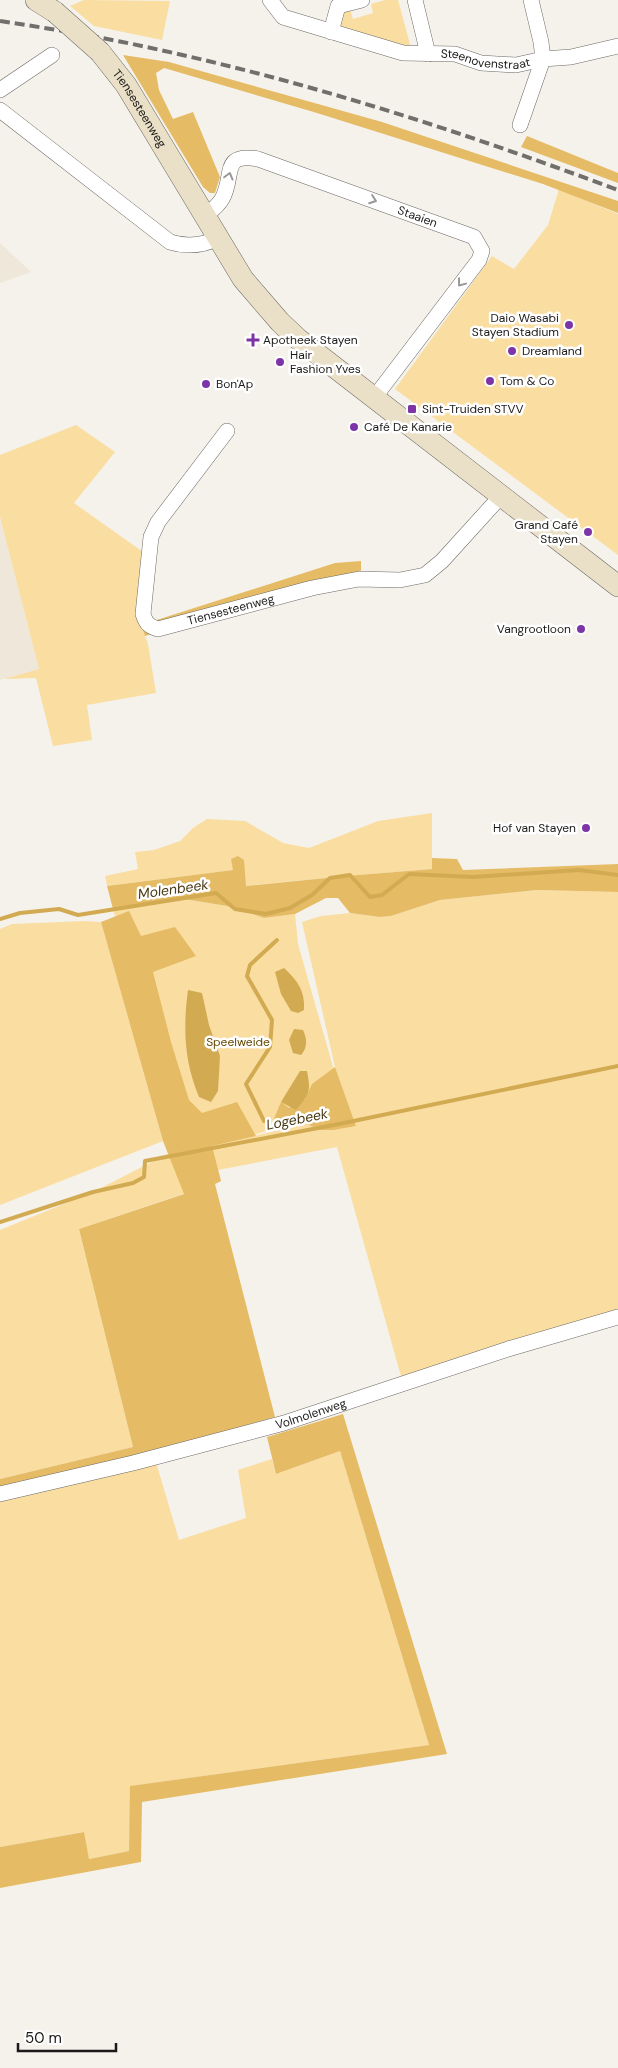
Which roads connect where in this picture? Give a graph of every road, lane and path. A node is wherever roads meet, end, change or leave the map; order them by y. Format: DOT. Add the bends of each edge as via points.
graph roads {
  1 [pos="36,0"];
  2 [pos="270,0"];
  3 [pos="362,0"];
  4 [pos="415,0"];
  5 [pos="531,0"];
  6 [pos="331,32"];
  7 [pos="618,46"];
  8 [pos="428,54"];
  9 [pos="52,55"];
  10 [pos="543,59"];
  11 [pos="0,90"];
  12 [pos="0,110"];
  13 [pos="520,125"];
  14 [pos="205,216"];
  15 [pos="218,238"];
  16 [pos="374,398"];
  17 [pos="227,431"];
  18 [pos="501,496"];
  19 [pos="618,586"];
  20 [pos="618,1317"];
  21 [pos="0,1494"];
  1 -- 14 [label="main road, Tiensesteenweg, bridge" via="74,27 109,62"];
  2 -- 6 [label="street, Steenovenstraat" via="283,17"];
  3 -- 6 [label="street" via="338,6"];
  4 -- 8 [label="street, Steenovenstraat"];
  5 -- 10 [label="street, Steenovenstraat"];
  6 -- 8 [label="street, Steenovenstraat" via="403,54"];
  7 -- 10 [label="street, Steenovenstraat" via="571,57"];
  8 -- 10 [label="street, Steenovenstraat" via="455,54 496,65 516,65"];
  9 -- 11 [label="street"];
  10 -- 13 [label="street, Steenovenstraat"];
  12 -- 15 [label="street" via="170,242 206,244"];
  14 -- 15 [label="main road, Tiensesteenweg"];
  14 -- 16 [label="street, Staaien, one-way" via="223,198 232,164 245,157 267,162 474,237 482,251 479,260"];
  15 -- 16 [label="main road, Tiensesteenweg" via="243,279 280,322 298,340"];
  16 -- 18 [label="main road, Tiensesteenweg"];
  17 -- 18 [label="street, Tiensesteenweg" via="158,522 151,537 143,614 151,627 158,629 359,578 400,580 425,575 442,561"];
  18 -- 19 [label="main road, Tiensesteenweg"];
  20 -- 21 [label="street, Volmolenweg" via="508,1349 284,1423"];
}
